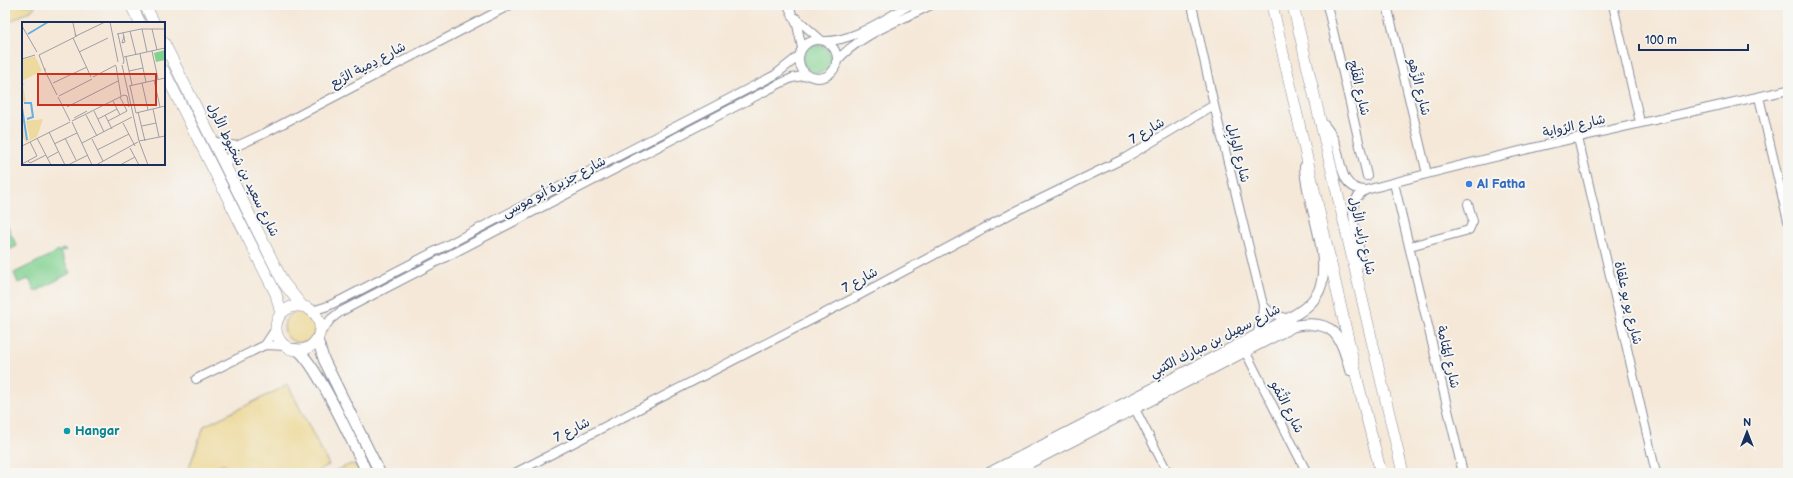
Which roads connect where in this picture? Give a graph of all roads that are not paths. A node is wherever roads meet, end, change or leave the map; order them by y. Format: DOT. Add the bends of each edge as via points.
graph roads {
  1 [pos="132,5"];
  2 [pos="145,5"];
  3 [pos="510,5"];
  4 [pos="788,5"];
  5 [pos="910,5"];
  6 [pos="931,5"];
  7 [pos="1192,5"];
  8 [pos="1272,5"];
  9 [pos="1293,5"];
  10 [pos="1327,5"];
  11 [pos="1387,5"];
  12 [pos="1613,5"];
  13 [pos="795,17"];
  14 [pos="140,22"];
  15 [pos="154,22"];
  16 [pos="823,40"];
  17 [pos="165,45"];
  18 [pos="802,48"];
  19 [pos="799,56"];
  20 [pos="836,62"];
  21 [pos="165,73"];
  22 [pos="808,75"];
  23 [pos="1788,90"];
  24 [pos="1759,97"];
  25 [pos="1214,105"];
  26 [pos="1321,121"];
  27 [pos="1640,122"];
  28 [pos="1578,138"];
  29 [pos="214,142"];
  30 [pos="236,146"];
  31 [pos="1306,151"];
  32 [pos="227,167"];
  33 [pos="1427,174"];
  34 [pos="1367,176"];
  35 [pos="1394,183"];
  36 [pos="1366,190"];
  37 [pos="1468,204"];
  38 [pos="1788,221"];
  39 [pos="1410,246"];
  40 [pos="1356,273"];
  41 [pos="1262,305"];
  42 [pos="307,308"];
  43 [pos="281,314"];
  44 [pos="1288,319"];
  45 [pos="277,327"];
  46 [pos="1257,335"];
  47 [pos="318,336"];
  48 [pos="265,345"];
  49 [pos="291,348"];
  50 [pos="1245,351"];
  51 [pos="196,379"];
  52 [pos="1135,408"];
  53 [pos="367,473"];
  54 [pos="380,473"];
  55 [pos="515,473"];
  56 [pos="989,473"];
  57 [pos="1010,473"];
  58 [pos="1168,473"];
  59 [pos="1307,473"];
  60 [pos="1377,473"];
  61 [pos="1381,473"];
  62 [pos="1403,473"];
  63 [pos="1463,473"];
  64 [pos="1656,473"];
  1 -- 14 [label="main road"];
  2 -- 15 [label="main road"];
  3 -- 30 [label="street, شارع دِمية الرَّبع"];
  4 -- 13 [label="street"];
  5 -- 16 [label="street" via="851,36 835,41"];
  6 -- 20 [label="street" via="860,41"];
  7 -- 25 [label="street, شارع الوابِل"];
  8 -- 31 [label="main road"];
  9 -- 26 [label="main road, شارع زايد الأول"];
  10 -- 34 [label="street, شارع الفَلَج"];
  11 -- 33 [label="street, شارع الزَّهو"];
  12 -- 27 [label="street"];
  13 -- 16 [label="street"];
  13 -- 18 [label="street"];
  16 -- 18 [label="street" via="810,41"];
  16 -- 20 [label="street" via="836,52"];
  17 -- 29 [label="main road, شارع سعيد بن شخبوط الأول"];
  18 -- 19 [label="street"];
  19 -- 22 [label="street" via="799,64"];
  19 -- 42 [label="street, شارع جزيرة أبو موسى" via="775,74 343,300 328,306"];
  20 -- 22 [label="street" via="830,73 825,76"];
  21 -- 43 [label="main road, شارع سعيد بن شخبوط الأول" via="276,294"];
  22 -- 47 [label="street, شارع جزيرة أبو موسى" via="792,78 777,85 340,312"];
  23 -- 24 [label="street, شارع الرُواية"];
  24 -- 27 [label="street, شارع الرُواية"];
  24 -- 38 [label="street"];
  25 -- 41 [label="street, شارع الوابِل"];
  25 -- 55 [label="street, شارع 7" via="1125,158 1018,210"];
  26 -- 36 [label="street" via="1334,139 1346,180 1355,188"];
  26 -- 40 [label="main road, شارع زايد الأول"];
  27 -- 28 [label="street, شارع الرُواية"];
  28 -- 33 [label="street, شارع الرُواية"];
  28 -- 64 [label="street, شارع يو بو علقاة"];
  29 -- 30 [label="street"];
  29 -- 32 [label="main road, شارع سعيد بن شخبوط الأول"];
  30 -- 32 [label="street"];
  31 -- 44 [label="street, شارع سهيل بن مبارك الكتبي" via="1306,182 1323,257 1324,276 1321,288 1311,303"];
  31 -- 61 [label="main road" via="1356,375"];
  32 -- 42 [label="main road, شارع سعيد بن شخبوط الأول" via="286,287"];
  33 -- 35 [label="street, شارع الرُواية"];
  35 -- 36 [label="street, شارع الرُواية"];
  35 -- 39 [label="street, شارع المَتامة"];
  36 -- 40 [label="street" via="1356,198 1353,209 1360,252"];
  37 -- 39 [label="street" via="1473,221 1469,230"];
  39 -- 63 [label="street, شارع المَتامة"];
  40 -- 62 [label="main road, شارع زايد الأول"];
  41 -- 44 [label="street" via="1276,316"];
  41 -- 46 [label="street, شارع الوابِل"];
  42 -- 43 [label="main road" via="290,308"];
  42 -- 47 [label="main road" via="318,318"];
  43 -- 45 [label="main road"];
  44 -- 46 [label="street, شارع سهيل بن مبارك الكتبي"];
  45 -- 48 [label="street"];
  45 -- 49 [label="main road" via="280,340"];
  46 -- 56 [label="street, شارع سهيل بن مبارك الكتبي"];
  47 -- 49 [label="main road" via="306,348"];
  47 -- 54 [label="street" via="324,360"];
  48 -- 49 [label="street"];
  48 -- 51 [label="street"];
  49 -- 53 [label="street" via="305,356 316,372"];
  50 -- 52 [label="street, شارع سهيل بن مبارك الكتبي"];
  50 -- 59 [label="street, شارع النُّمُو"];
  50 -- 60 [label="street, شارع سهيل بن مبارك الكتبي" via="1286,330 1302,325 1320,325 1337,334 1345,351"];
  52 -- 57 [label="street, شارع سهيل بن مبارك الكتبي"];
  52 -- 58 [label="street"];
}
